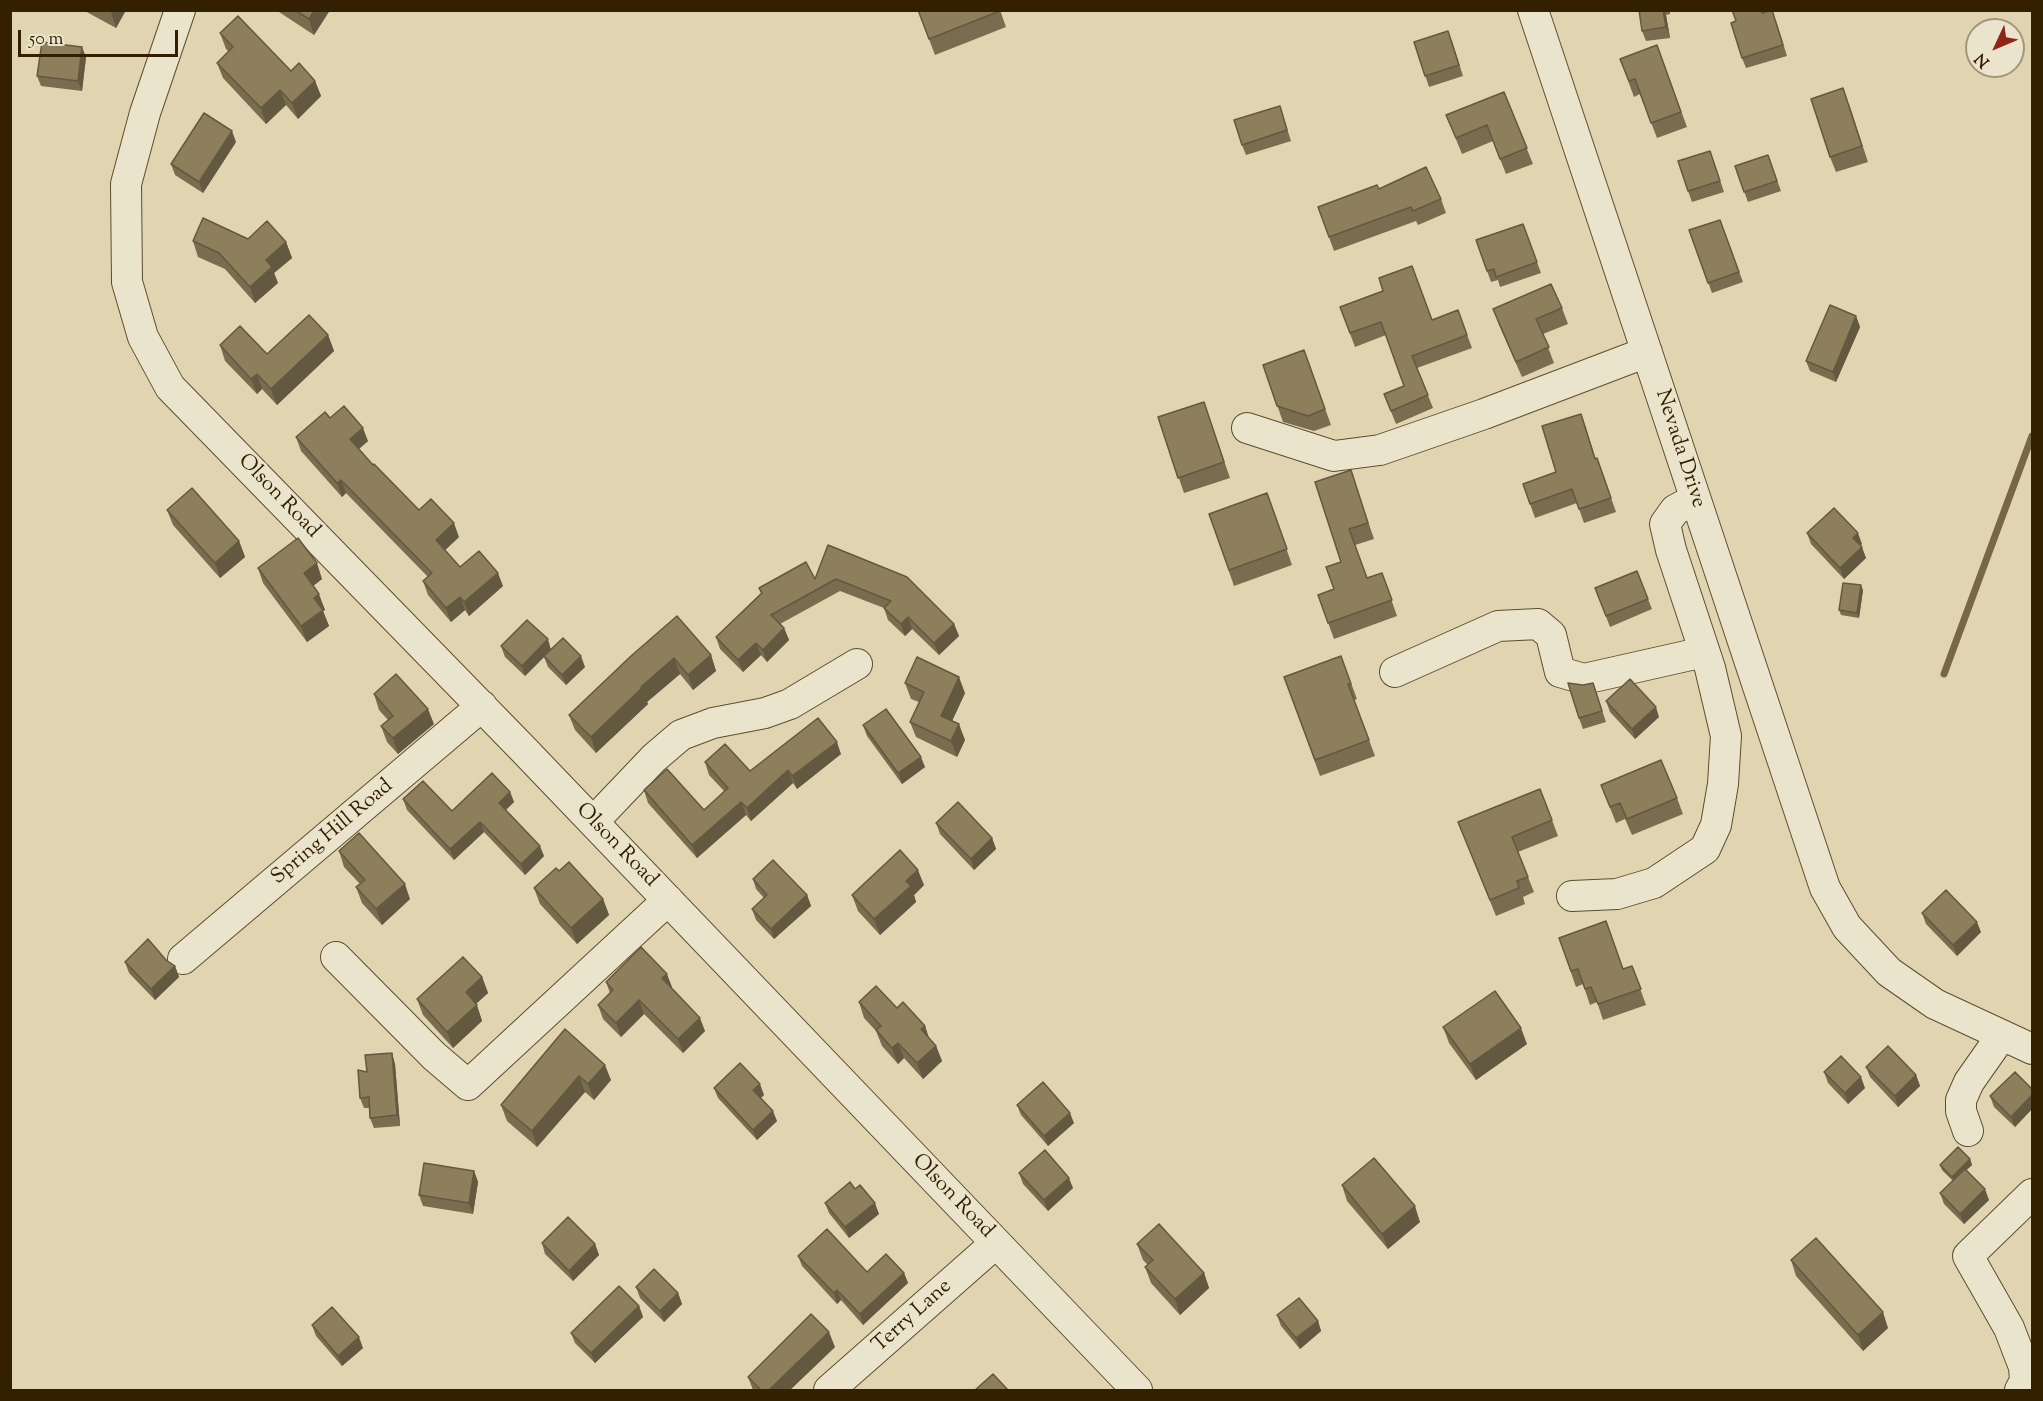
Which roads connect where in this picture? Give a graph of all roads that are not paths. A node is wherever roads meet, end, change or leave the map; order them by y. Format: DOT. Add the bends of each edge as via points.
graph roads {
  1 [pos="180,10"];
  2 [pos="1533,10"];
  3 [pos="1647,352"];
  4 [pos="1247,428"];
  5 [pos="1695,499"];
  6 [pos="1704,652"];
  7 [pos="856,664"];
  8 [pos="1395,672"];
  9 [pos="482,706"];
  10 [pos="593,822"];
  11 [pos="1572,896"];
  12 [pos="668,900"];
  13 [pos="336,957"];
  14 [pos="183,959"];
  15 [pos="2002,1035"];
  16 [pos="2032,1049"];
  17 [pos="1968,1131"];
  18 [pos="2032,1194"];
  19 [pos="996,1243"];
  20 [pos="829,1390"];
  21 [pos="1137,1390"];
  22 [pos="2020,1390"];
  1 -- 9 [label="street, Olson Road" via="126,184 127,282 143,337 170,387"];
  2 -- 3 [label="street, Nevada Drive"];
  3 -- 4 [label="street" via="1380,450 1334,456"];
  3 -- 5 [label="street, Nevada Drive"];
  5 -- 6 [label="street" via="1675,510 1665,524"];
  5 -- 15 [label="street, Nevada Drive" via="1825,888 1847,927 1889,972 1935,1004"];
  6 -- 8 [label="street" via="1584,680 1560,672 1551,636 1538,624 1498,626"];
  6 -- 11 [label="street" via="1726,736 1716,825 1705,849 1654,883 1617,894"];
  7 -- 10 [label="street" via="790,704 681,735"];
  9 -- 10 [label="street, Olson Road"];
  9 -- 14 [label="street, Spring Hill Road"];
  10 -- 12 [label="street, Olson Road"];
  12 -- 13 [label="street" via="468,1085"];
  12 -- 19 [label="street, Olson Road"];
  15 -- 16 [label="street"];
  15 -- 17 [label="street" via="1961,1100"];
  18 -- 22 [label="street" via="1968,1256 2021,1357 2025,1381"];
  19 -- 20 [label="street, Terry Lane"];
  19 -- 21 [label="street, Olson Road"];
}
